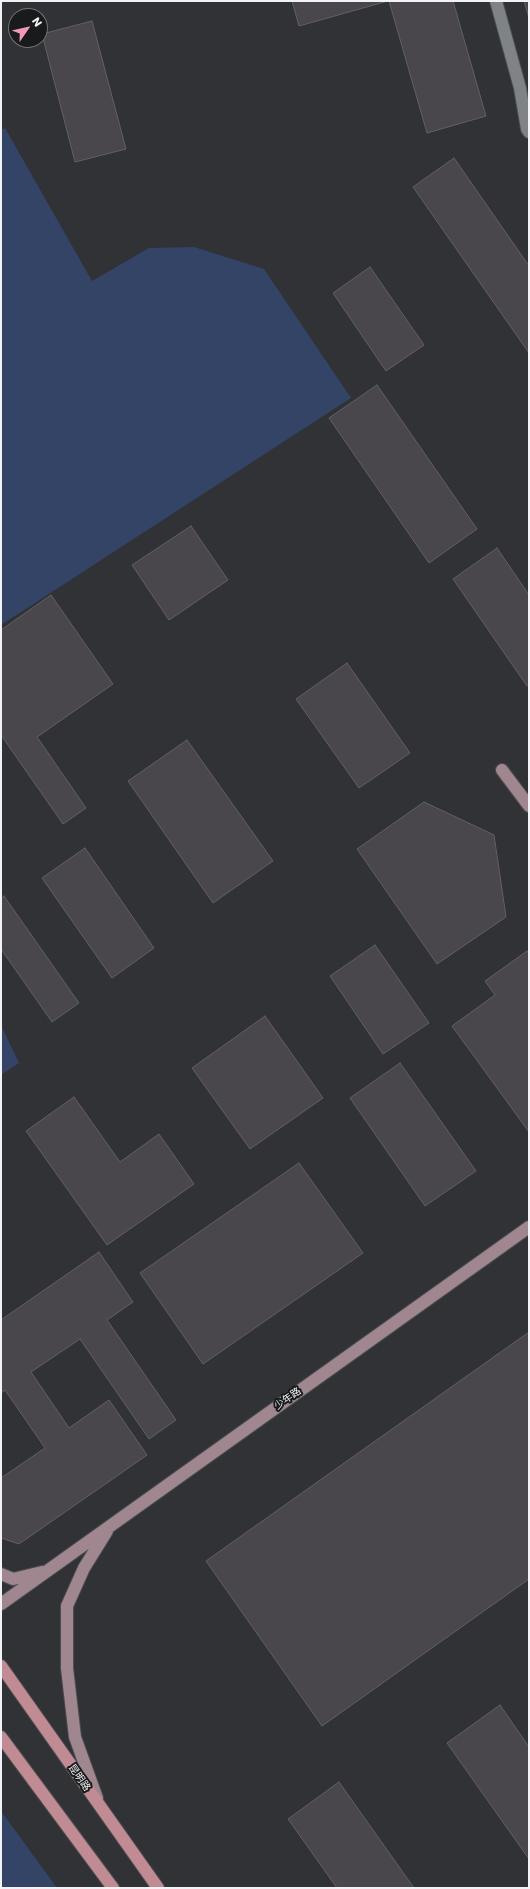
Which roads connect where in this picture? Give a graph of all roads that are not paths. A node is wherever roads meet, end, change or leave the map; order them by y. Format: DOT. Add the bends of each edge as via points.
graph roads {
  1 [pos="496,1"];
  2 [pos="529,132"];
  3 [pos="502,770"];
  4 [pos="529,806"];
  5 [pos="529,1227"];
  6 [pos="111,1525"];
  7 [pos="47,1571"];
  8 [pos="1,1574"];
  9 [pos="1,1604"];
  10 [pos="1,1666"];
  11 [pos="1,1737"];
  12 [pos="100,1809"];
  13 [pos="113,1888"];
  14 [pos="158,1888"];
  1 -- 2 [label="lane" via="520,88"];
  3 -- 4 [label="street"];
  5 -- 6 [label="street, 少年路"];
  6 -- 7 [label="street, 少年路"];
  6 -- 12 [label="street" via="84,1568 67,1606 67,1668 75,1737"];
  7 -- 8 [label="street" via="13,1579"];
  7 -- 9 [label="street, 少年路"];
  10 -- 12 [label="main road, 昆明路"];
  11 -- 13 [label="main road"];
  12 -- 14 [label="main road, 昆明路"];
}
